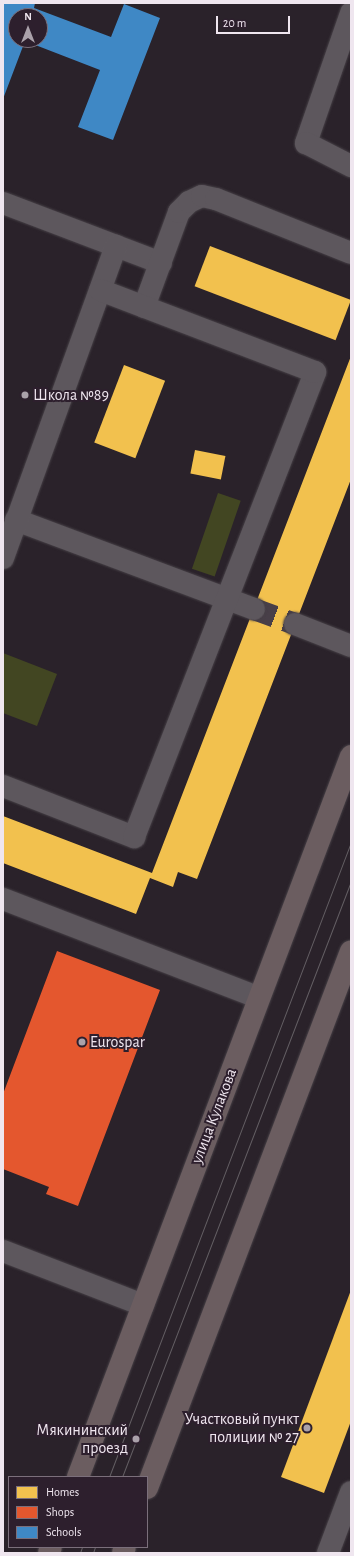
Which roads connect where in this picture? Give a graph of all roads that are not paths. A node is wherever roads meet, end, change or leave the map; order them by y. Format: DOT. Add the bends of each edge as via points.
graph roads {
  1 [pos="351,13"];
  2 [pos="351,166"];
  3 [pos="3,203"];
  4 [pos="116,246"];
  5 [pos="351,253"];
  6 [pos="161,263"];
  7 [pos="100,290"];
  8 [pos="144,307"];
  9 [pos="16,520"];
  10 [pos="3,558"];
  11 [pos="226,599"];
  12 [pos="254,609"];
  13 [pos="295,624"];
  14 [pos="351,646"];
  15 [pos="351,756"];
  16 [pos="3,786"];
  17 [pos="3,899"];
  18 [pos="351,951"];
  19 [pos="259,998"];
  20 [pos="3,1251"];
  21 [pos="143,1305"];
  22 [pos="78,1476"];
  23 [pos="148,1485"];
  24 [pos="351,1492"];
  25 [pos="328,1553"];
  1 -- 2 [label="lane" via="306,143"];
  3 -- 4 [label="lane"];
  4 -- 6 [label="lane"];
  4 -- 7 [label="lane"];
  5 -- 6 [label="lane" via="216,199 202,196 189,202 179,212"];
  6 -- 8 [label="lane"];
  7 -- 8 [label="lane"];
  7 -- 9 [label="lane"];
  8 -- 11 [label="lane" via="315,372"];
  9 -- 10 [label="lane"];
  9 -- 11 [label="lane"];
  11 -- 12 [label="lane"];
  11 -- 16 [label="lane" via="134,837"];
  13 -- 14 [label="lane"];
  15 -- 19 [label="main road, улица Кулакова"];
  17 -- 19 [label="lane"];
  18 -- 23 [label="main road"];
  19 -- 21 [label="main road, улица Кулакова"];
  20 -- 21 [label="lane"];
  21 -- 22 [label="main road, улица Кулакова"];
  24 -- 25 [label="lane"];
}
